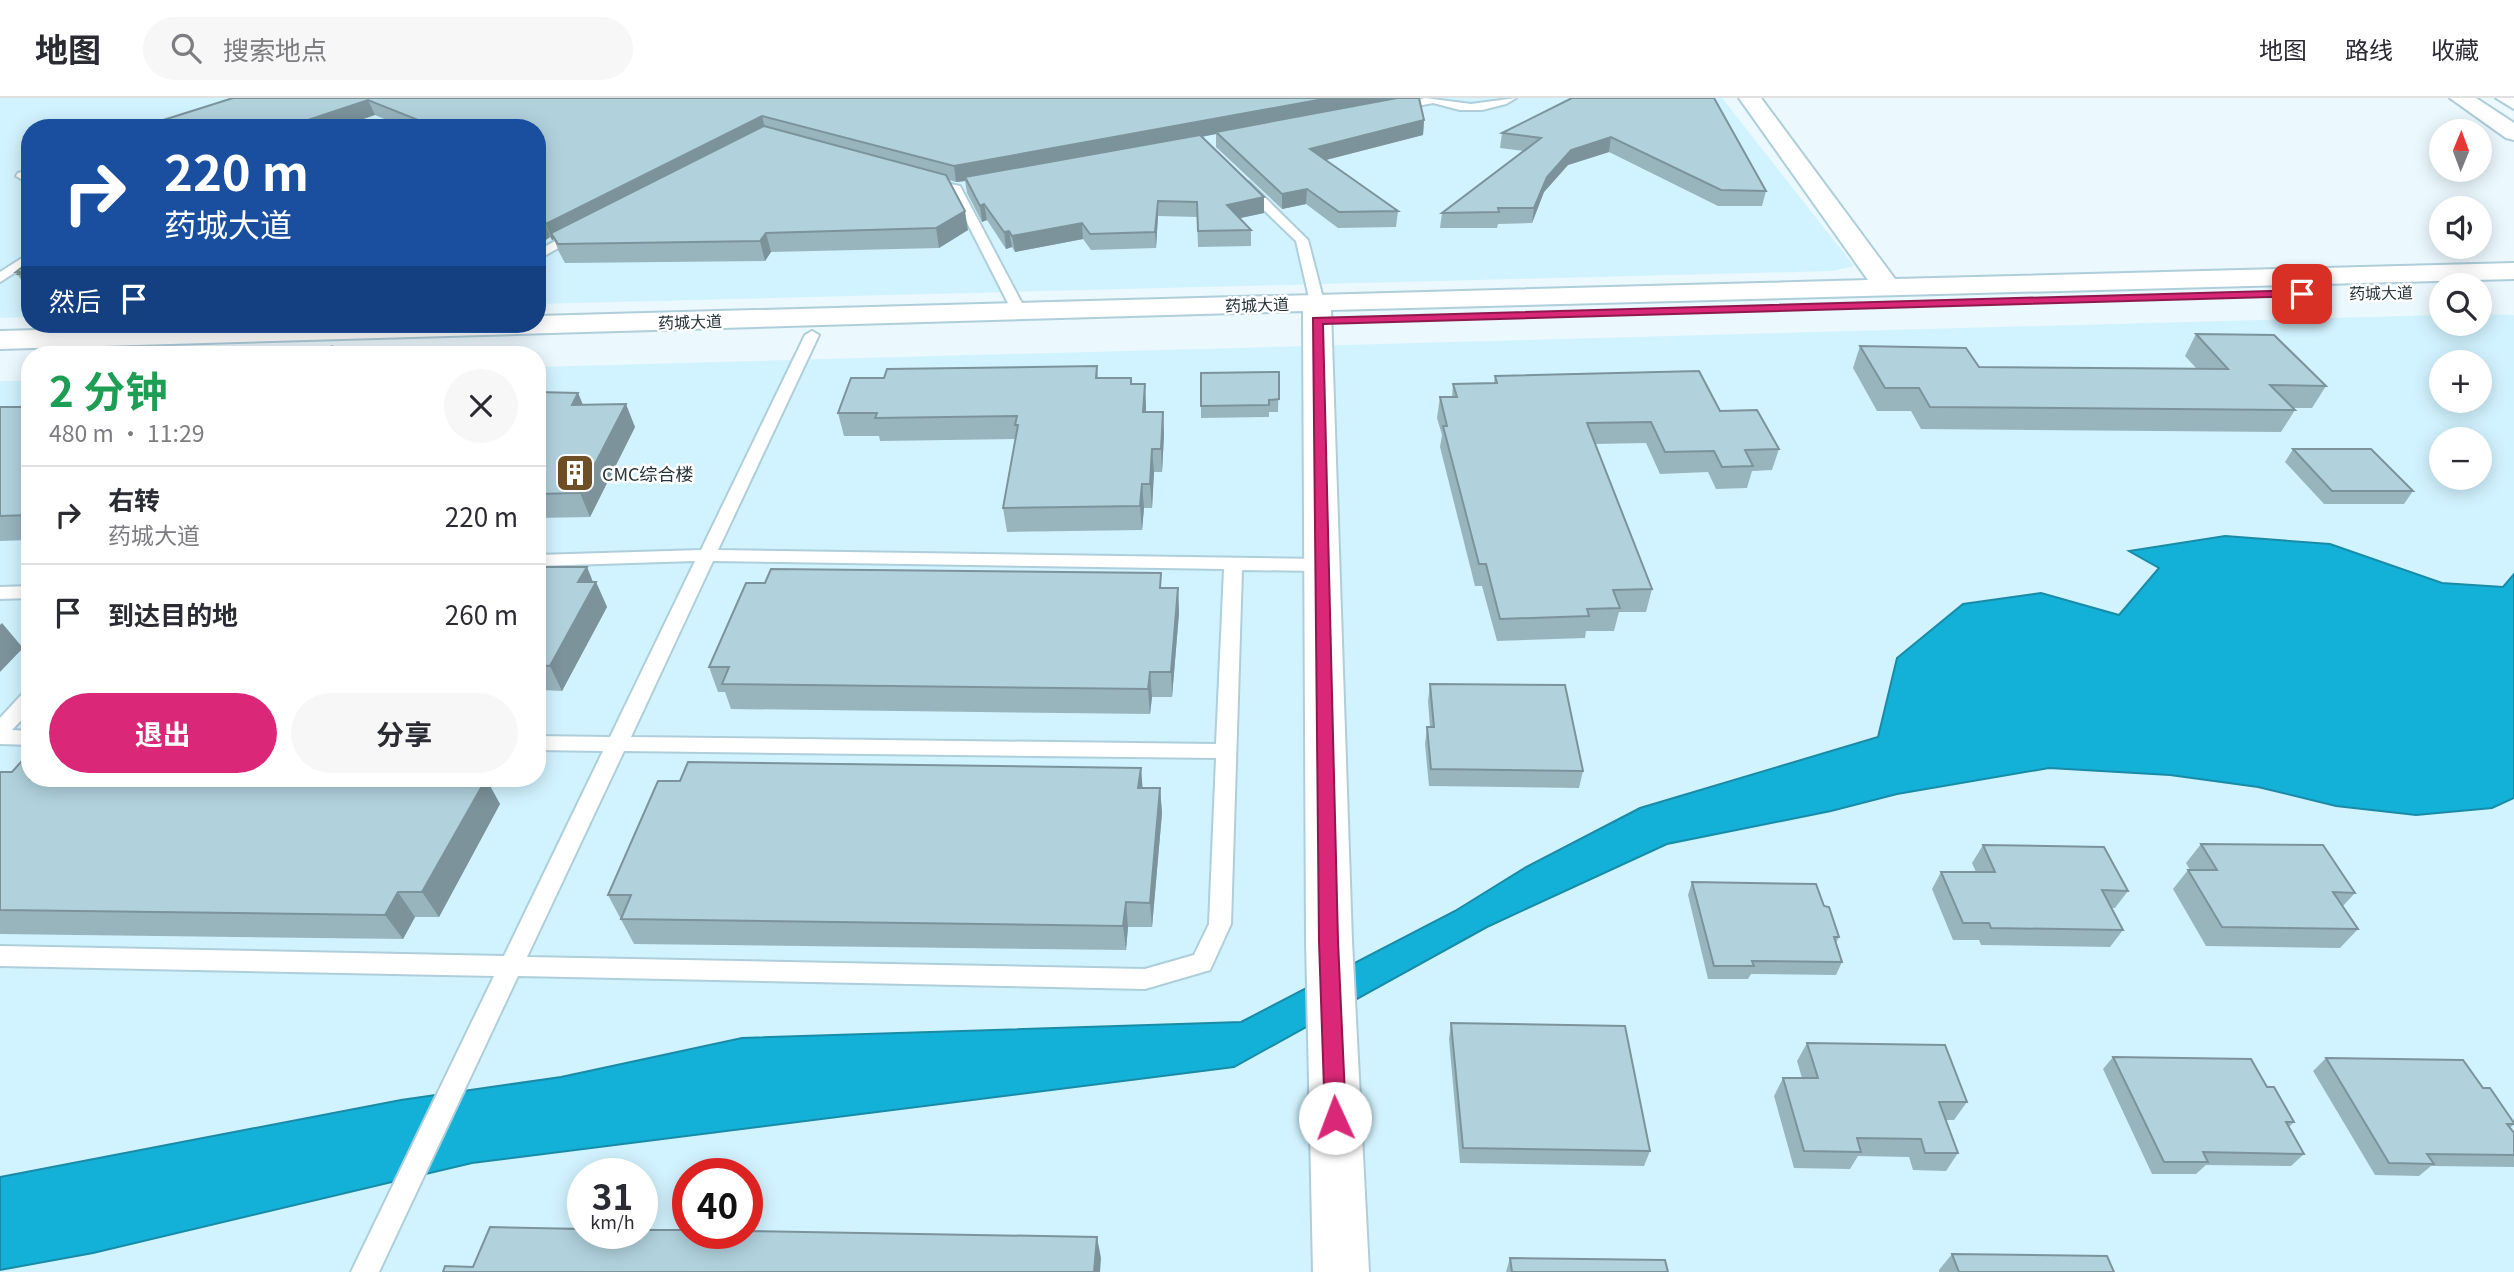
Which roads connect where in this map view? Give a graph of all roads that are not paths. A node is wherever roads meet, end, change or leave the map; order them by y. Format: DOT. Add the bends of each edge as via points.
graph roads {
  1 [pos="1511,98"];
  2 [pos="1750,98"];
  3 [pos="2461,98"];
  4 [pos="2507,98"];
  5 [pos="1432,99"];
  6 [pos="2514,102"];
  7 [pos="1379,110"];
  8 [pos="2514,133"];
  9 [pos="1234,173"];
  10 [pos="915,178"];
  11 [pos="586,229"];
  12 [pos="546,251"];
  13 [pos="21,263"];
  14 [pos="2514,271"];
  15 [pos="0,278"];
  16 [pos="1887,287"];
  17 [pos="2492,289"];
  18 [pos="2514,289"];
  19 [pos="2429,290"];
  20 [pos="1019,311"];
  21 [pos="1317,311"];
  22 [pos="546,324"];
  23 [pos="232,333"];
  24 [pos="812,335"];
  25 [pos="0,340"];
  26 [pos="518,346"];
  27 [pos="21,362"];
  28 [pos="0,363"];
  29 [pos="707,555"];
  30 [pos="546,561"];
  31 [pos="1233,564"];
  32 [pos="1321,565"];
  33 [pos="21,592"];
  34 [pos="0,593"];
  35 [pos="21,708"];
  36 [pos="0,730"];
  37 [pos="0,737"];
  38 [pos="21,738"];
  39 [pos="546,743"];
  40 [pos="617,744"];
  41 [pos="1226,751"];
  42 [pos="0,956"];
  43 [pos="512,965"];
  44 [pos="365,1272"];
  45 [pos="1341,1272"];
  1 -- 5 [label="lane" via="1478,107"];
  2 -- 16 [label="main road"];
  3 -- 8 [label="main road"];
  4 -- 6 [label="main road"];
  5 -- 7 [label="lane"];
  9 -- 21 [label="lane" via="1302,240"];
  10 -- 20 [label="lane" via="962,188"];
  11 -- 12 [label="lane"];
  13 -- 15 [label="lane"];
  14 -- 16 [label="main road, 药城大道"];
  16 -- 21 [label="main road, 药城大道"];
  17 -- 18 [label="main road"];
  19 -- 21 [label="main road, 药城大道"];
  20 -- 21 [label="main road, 药城大道"];
  20 -- 22 [label="main road, 药城大道"];
  21 -- 24 [label="main road, 药城大道"];
  21 -- 32 [label="main road"];
  23 -- 25 [label="main road, 药城大道"];
  24 -- 26 [label="main road, 药城大道"];
  24 -- 29 [label="lane"];
  27 -- 28 [label="main road"];
  29 -- 30 [label="lane"];
  29 -- 31 [label="lane"];
  29 -- 40 [label="lane"];
  31 -- 32 [label="lane"];
  31 -- 41 [label="lane"];
  32 -- 45 [label="main road"];
  33 -- 34 [label="lane"];
  35 -- 36 [label="lane"];
  37 -- 38 [label="lane"];
  39 -- 40 [label="lane"];
  40 -- 41 [label="lane"];
  40 -- 43 [label="lane"];
  41 -- 43 [label="lane" via="1220,924 1202,963 1145,979"];
  42 -- 43 [label="lane"];
  43 -- 44 [label="lane"];
}
